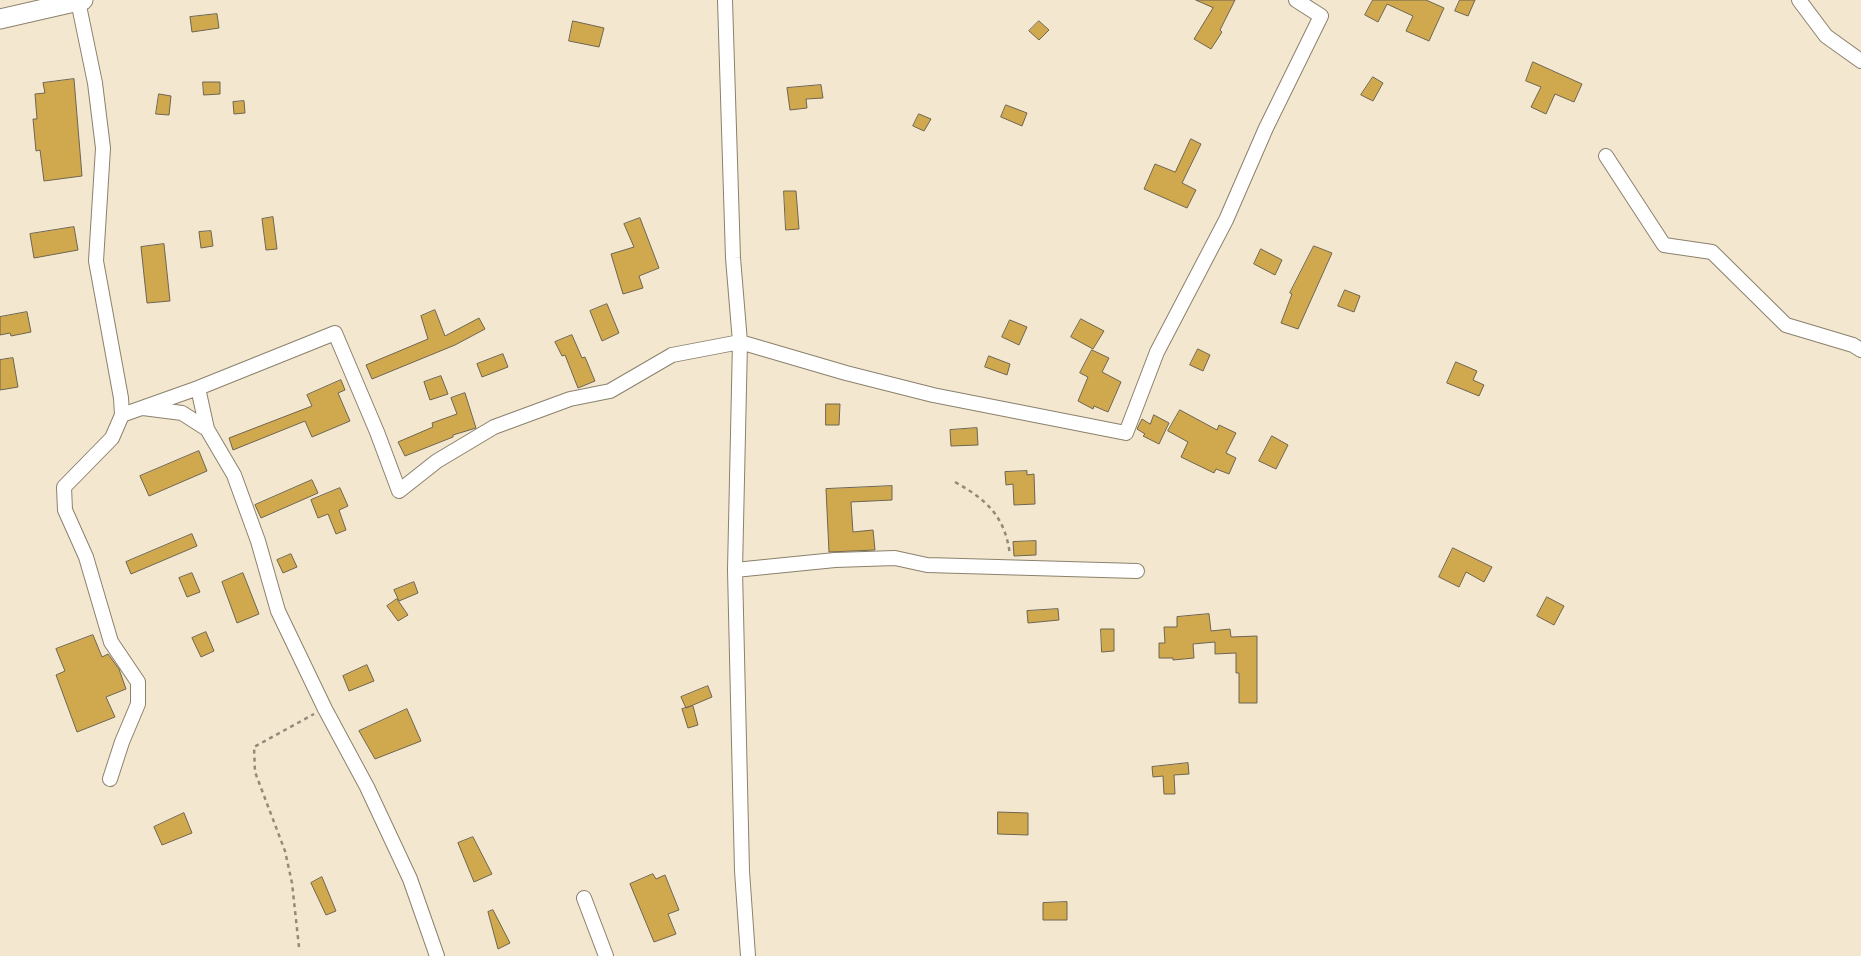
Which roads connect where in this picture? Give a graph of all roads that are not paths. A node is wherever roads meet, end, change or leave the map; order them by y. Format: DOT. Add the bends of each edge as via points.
graph roads {
  1 [pos="725,0"];
  2 [pos="1296,0"];
  3 [pos="1799,0"];
  4 [pos="80,1"];
  5 [pos="0,19"];
  6 [pos="1861,61"];
  7 [pos="1606,156"];
  8 [pos="740,342"];
  9 [pos="1861,350"];
  10 [pos="198,388"];
  11 [pos="140,407"];
  12 [pos="122,415"];
  13 [pos="207,429"];
  14 [pos="736,570"];
  15 [pos="1137,570"];
  16 [pos="110,780"];
  17 [pos="584,898"];
  18 [pos="437,956"];
  19 [pos="606,956"];
  20 [pos="748,956"];
  1 -- 8 [label="street" via="733,258"];
  2 -- 8 [label="street" via="1321,16 1266,128 1226,220 1157,352 1126,433 933,395"];
  3 -- 6 [label="street" via="1826,36"];
  4 -- 5 [label="main road"];
  4 -- 12 [label="street" via="103,148 96,261 122,398"];
  7 -- 9 [label="street" via="1664,245 1712,252 1786,325 1853,344"];
  8 -- 10 [label="street" via="672,355 610,391 570,399 494,427 437,461 399,491 335,333"];
  8 -- 14 [label="street"];
  10 -- 11 [label="street"];
  10 -- 13 [label="street"];
  11 -- 12 [label="street"];
  11 -- 13 [label="street" via="182,413"];
  12 -- 16 [label="street" via="112,438 64,487 65,510 86,557 111,642 138,682 138,704"];
  13 -- 18 [label="street" via="234,475 258,541 278,611 410,879"];
  14 -- 15 [label="street" via="835,560 895,558 927,565"];
  14 -- 20 [label="street" via="742,871"];
  17 -- 19 [label="street"];
}
